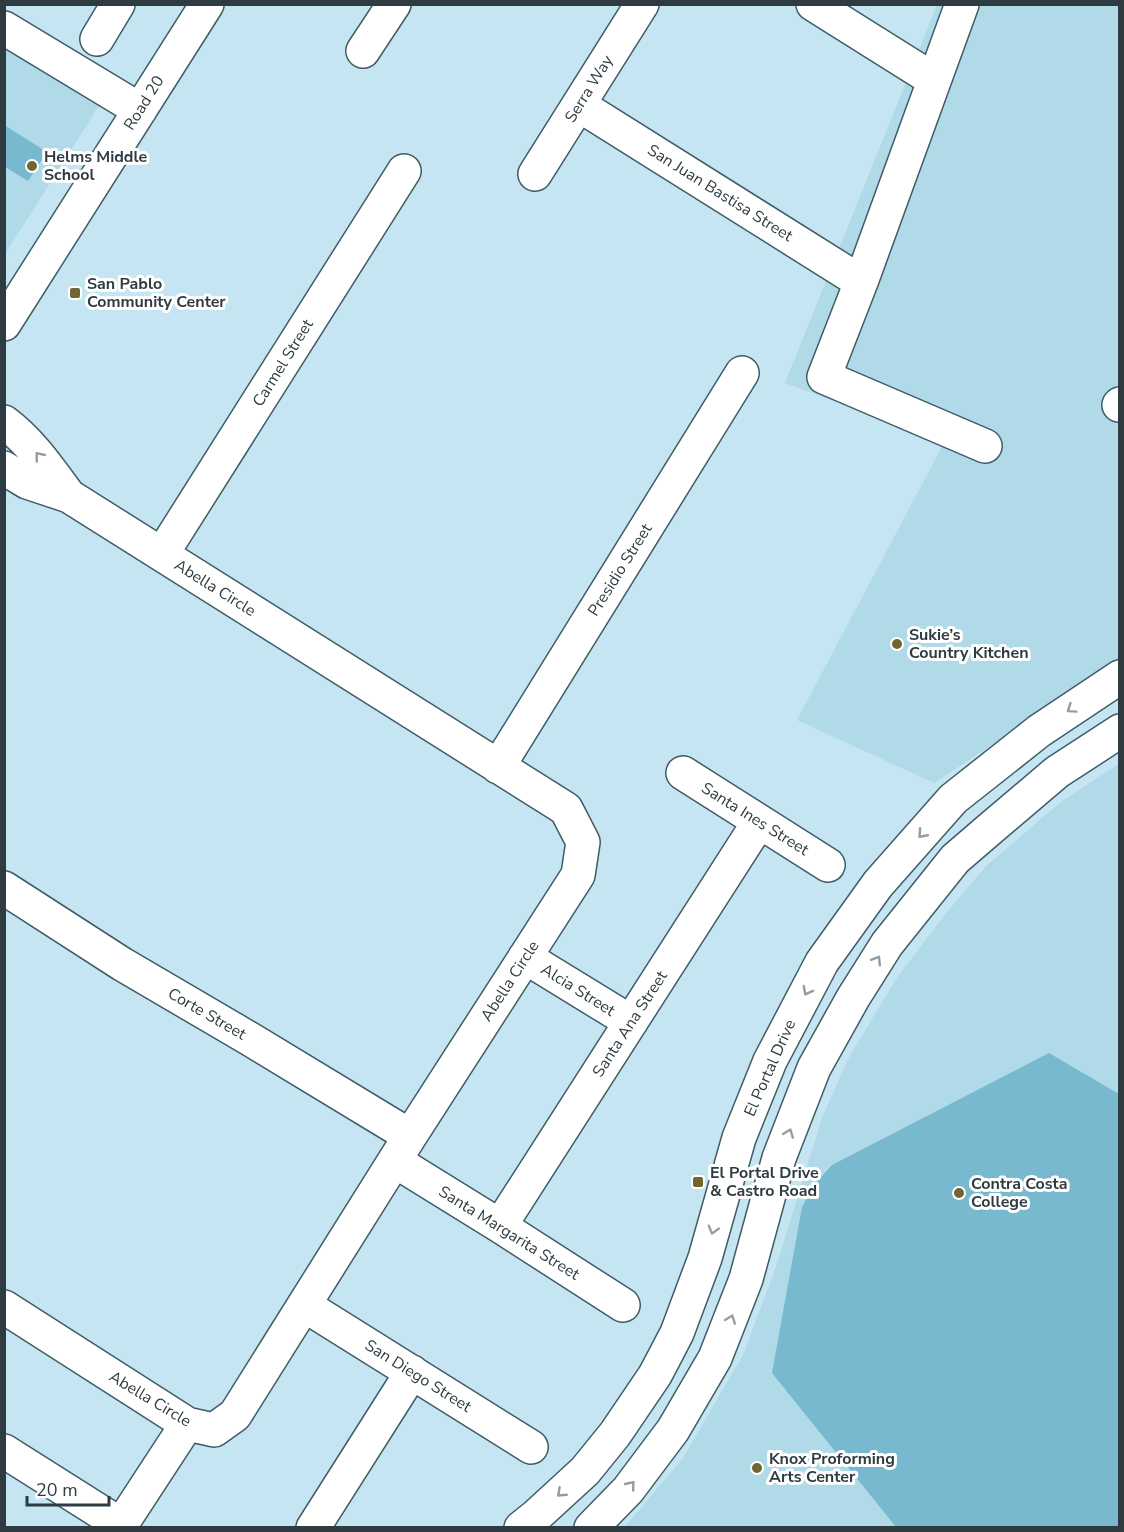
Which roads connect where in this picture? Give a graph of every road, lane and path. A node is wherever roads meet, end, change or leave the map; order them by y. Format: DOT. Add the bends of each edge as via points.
graph roads {
  1 [pos="118,4"];
  2 [pos="207,4"];
  3 [pos="394,4"];
  4 [pos="642,4"];
  5 [pos="813,4"];
  6 [pos="962,4"];
  7 [pos="4,28"];
  8 [pos="97,39"];
  9 [pos="363,51"];
  10 [pos="934,81"];
  11 [pos="579,105"];
  12 [pos="140,110"];
  13 [pos="404,171"];
  14 [pos="535,174"];
  15 [pos="861,282"];
  16 [pos="4,324"];
  17 [pos="742,373"];
  18 [pos="4,422"];
  19 [pos="985,446"];
  20 [pos="4,468"];
  21 [pos="69,496"];
  22 [pos="162,554"];
  23 [pos="1119,677"];
  24 [pos="1119,731"];
  25 [pos="498,766"];
  26 [pos="683,773"];
  27 [pos="759,822"];
  28 [pos="828,865"];
  29 [pos="4,888"];
  30 [pos="525,957"];
  31 [pos="631,1022"];
  32 [pos="403,1149"];
  33 [pos="500,1226"];
  34 [pos="304,1305"];
  35 [pos="622,1305"];
  36 [pos="4,1307"];
  37 [pos="412,1372"];
  38 [pos="187,1424"];
  39 [pos="531,1447"];
  40 [pos="4,1451"];
  41 [pos="313,1527"];
  42 [pos="521,1527"];
  43 [pos="591,1527"];
  1 -- 8 [label="street"];
  2 -- 12 [label="street, Road 20"];
  3 -- 9 [label="street"];
  4 -- 11 [label="street, Serra Way"];
  5 -- 10 [label="street"];
  6 -- 10 [label="street"];
  7 -- 12 [label="street"];
  10 -- 15 [label="street"];
  11 -- 14 [label="street, Serra Way"];
  11 -- 15 [label="street, San Juan Bastisa Street"];
  12 -- 16 [label="street, Road 20"];
  13 -- 22 [label="street, Carmel Street"];
  15 -- 19 [label="street" via="824,377"];
  17 -- 25 [label="street, Presidio Street"];
  21 -- 18 [label="street, Abella Circle, one-way" via="40,456"];
  20 -- 21 [label="street, Abella Circle" via="27,482"];
  21 -- 22 [label="street, Abella Circle"];
  22 -- 25 [label="street, Abella Circle"];
  23 -- 42 [label="street, El Portal Drive, one-way" via="1039,730 953,799 878,884 822,962 770,1061 740,1137 705,1258 677,1333 655,1375 585,1471"];
  43 -- 24 [label="street, one-way" via="628,1490 673,1430 716,1358 746,1279 779,1158 814,1068 887,944 955,859 1057,772"];
  25 -- 30 [label="street, Abella Circle" via="566,809 584,842 578,875"];
  26 -- 27 [label="street, Santa Ines Street"];
  27 -- 28 [label="street, Santa Ines Street"];
  27 -- 31 [label="street, Santa Ana Street"];
  29 -- 32 [label="street, Corte Street" via="122,964 250,1039"];
  30 -- 31 [label="street, Alcia Street"];
  30 -- 32 [label="street, Abella Circle"];
  31 -- 33 [label="street, Santa Ana Street"];
  32 -- 33 [label="street, Santa Margarita Street"];
  32 -- 34 [label="street, Abella Circle"];
  33 -- 35 [label="street, Santa Margarita Street"];
  34 -- 37 [label="street, San Diego Street"];
  34 -- 38 [label="street, Abella Circle" via="236,1415 214,1430"];
  36 -- 38 [label="street, Abella Circle"];
  37 -- 39 [label="street, San Diego Street"];
  37 -- 41 [label="street"];
  38 -- 40 [label="street" via="122,1524"];
}
